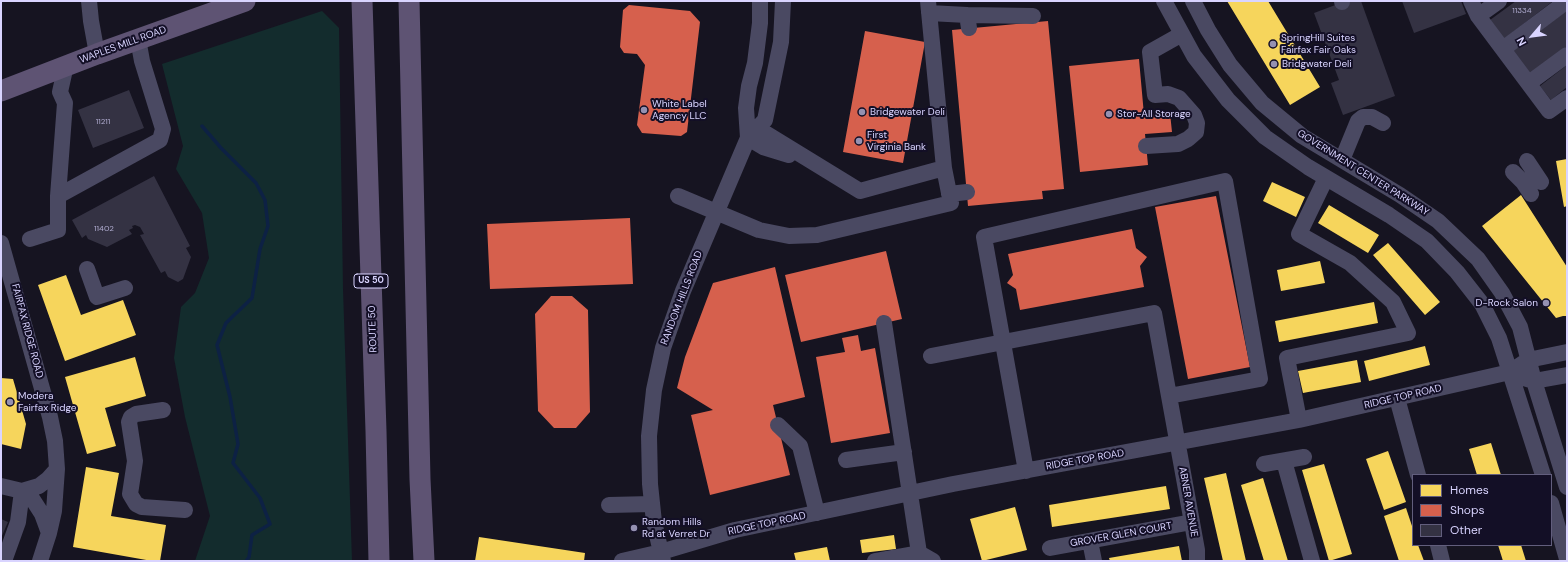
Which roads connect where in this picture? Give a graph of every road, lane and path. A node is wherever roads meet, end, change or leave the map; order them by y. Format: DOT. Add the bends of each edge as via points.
graph roads {
  1 [pos="89,1"];
  2 [pos="245,1"];
  3 [pos="362,1"];
  4 [pos="409,1"];
  5 [pos="760,1"];
  6 [pos="783,1"];
  7 [pos="1164,1"];
  8 [pos="1193,1"];
  9 [pos="1471,1"];
  10 [pos="1499,1"];
  11 [pos="1567,1"];
  12 [pos="929,7"];
  13 [pos="1033,16"];
  14 [pos="1478,16"];
  15 [pos="1182,34"];
  16 [pos="138,39"];
  17 [pos="1503,49"];
  18 [pos="97,54"];
  19 [pos="1567,55"];
  20 [pos="66,65"];
  21 [pos="1528,83"];
  22 [pos="1,91"];
  23 [pos="1567,98"];
  24 [pos="1383,123"];
  25 [pos="748,138"];
  26 [pos="1146,146"];
  27 [pos="1342,160"];
  28 [pos="1527,161"];
  29 [pos="944,168"];
  30 [pos="1513,172"];
  31 [pos="1326,178"];
  32 [pos="1541,182"];
  33 [pos="967,192"];
  34 [pos="949,194"];
  35 [pos="1531,194"];
  36 [pos="58,196"];
  37 [pos="678,196"];
  38 [pos="716,213"];
  39 [pos="30,239"];
  40 [pos="2,249"];
  41 [pos="87,269"];
  42 [pos="125,288"];
  43 [pos="884,323"];
  44 [pos="1003,342"];
  45 [pos="1567,352"];
  46 [pos="931,356"];
  47 [pos="1528,360"];
  48 [pos="1510,372"];
  49 [pos="1567,374"];
  50 [pos="1534,381"];
  51 [pos="1169,396"];
  52 [pos="1397,398"];
  53 [pos="163,410"];
  54 [pos="1299,420"];
  55 [pos="778,425"];
  56 [pos="1177,443"];
  57 [pos="904,452"];
  58 [pos="1304,457"];
  59 [pos="846,460"];
  60 [pos="1284,461"];
  61 [pos="1264,464"];
  62 [pos="57,469"];
  63 [pos="1026,471"];
  64 [pos="1418,474"];
  65 [pos="1543,474"];
  66 [pos="1,486"];
  67 [pos="1567,487"];
  68 [pos="22,491"];
  69 [pos="910,493"];
  70 [pos="652,504"];
  71 [pos="609,505"];
  72 [pos="1552,506"];
  73 [pos="185,510"];
  74 [pos="817,513"];
  75 [pos="1192,522"];
  76 [pos="49,533"];
  77 [pos="1090,541"];
  78 [pos="1438,546"];
  79 [pos="1050,548"];
  80 [pos="919,553"];
  81 [pos="662,556"];
  82 [pos="1567,559"];
  83 [pos="4,561"];
  84 [pos="40,561"];
  85 [pos="379,561"];
  86 [pos="424,561"];
  87 [pos="622,561"];
  88 [pos="874,561"];
  89 [pos="933,561"];
  90 [pos="1094,561"];
  91 [pos="1197,561"];
  92 [pos="1312,561"];
  93 [pos="1442,561"];
  1 -- 18 [label="street"];
  2 -- 16 [label="main road, WAPLES MILL ROAD"];
  3 -- 85 [label="main road, ROUTE 50 / US 50"];
  4 -- 86 [label="main road"];
  5 -- 25 [label="street, RANDOM HILLS ROAD" via="755,63 746,108"];
  6 -- 25 [label="street, RANDOM HILLS ROAD" via="781,42 765,120"];
  7 -- 15 [label="street"];
  8 -- 27 [label="street, GOVERNMENT CENTER PARKWAY" via="1230,65 1262,103 1302,136"];
  9 -- 14 [label="street"];
  10 -- 14 [label="street"];
  11 -- 17 [label="street"];
  12 -- 13 [label="street" via="968,21"];
  12 -- 29 [label="street"];
  14 -- 17 [label="street"];
  15 -- 26 [label="street" via="1150,52 1155,95 1168,94 1179,98 1194,114 1196,132 1188,140 1178,144"];
  15 -- 31 [label="street" via="1194,56 1228,100 1265,137"];
  16 -- 18 [label="main road, WAPLES MILL ROAD"];
  16 -- 36 [label="street" via="142,61 163,129 160,140"];
  17 -- 21 [label="street"];
  18 -- 20 [label="main road, WAPLES MILL ROAD"];
  19 -- 21 [label="street"];
  20 -- 22 [label="main road, WAPLES MILL ROAD"];
  20 -- 36 [label="street" via="60,92 65,103"];
  21 -- 23 [label="street" via="1549,111"];
  24 -- 27 [label="street" via="1364,112"];
  25 -- 29 [label="street" via="763,147 808,159 860,191"];
  25 -- 38 [label="street, RANDOM HILLS ROAD"];
  27 -- 47 [label="street, GOVERNMENT CENTER PARKWAY" via="1438,221 1478,259 1502,293 1520,327"];
  28 -- 32 [label="street"];
  29 -- 34 [label="street"];
  30 -- 35 [label="street"];
  31 -- 48 [label="street" via="1396,219 1426,241 1457,272 1482,304 1499,338"];
  31 -- 54 [label="street" via="1299,234 1350,263 1393,302 1408,333 1287,358"];
  33 -- 34 [label="street"];
  34 -- 38 [label="street" via="951,203 817,235 790,236 766,232"];
  36 -- 39 [label="street" via="58,230"];
  37 -- 38 [label="street"];
  38 -- 70 [label="street, RANDOM HILLS ROAD" via="683,291 664,348 654,390 649,436"];
  40 -- 62 [label="street, FAIRFAX RIDGE ROAD" via="50,417"];
  41 -- 42 [label="street" via="97,297"];
  43 -- 57 [label="street"];
  44 -- 46 [label="street"];
  44 -- 51 [label="street, ABNER AVENUE" via="1154,313"];
  44 -- 51 [label="street" via="984,236 1200,193 1225,181 1260,379 1232,377"];
  44 -- 63 [label="street"];
  45 -- 47 [label="street, RIDGE TOP ROAD"];
  47 -- 48 [label="street, RIDGE TOP ROAD"];
  47 -- 50 [label="street, GOVERNMENT CENTER PARKWAY"];
  48 -- 50 [label="street"];
  48 -- 52 [label="street, RIDGE TOP ROAD"];
  48 -- 65 [label="street"];
  49 -- 50 [label="street"];
  50 -- 67 [label="street, GOVERNMENT CENTER PARKWAY"];
  51 -- 56 [label="street, ABNER AVENUE"];
  52 -- 54 [label="street, RIDGE TOP ROAD"];
  52 -- 64 [label="street"];
  53 -- 73 [label="street" via="136,414 129,422 135,461 130,494 142,508"];
  54 -- 56 [label="street, RIDGE TOP ROAD"];
  55 -- 74 [label="street" via="800,446"];
  56 -- 63 [label="street, RIDGE TOP ROAD"];
  56 -- 75 [label="street, ABNER AVENUE"];
  57 -- 59 [label="street"];
  57 -- 69 [label="street"];
  58 -- 60 [label="street"];
  60 -- 61 [label="street"];
  60 -- 92 [label="street"];
  62 -- 68 [label="street" via="43,484"];
  62 -- 76 [label="street, FAIRFAX RIDGE ROAD" via="54,511"];
  63 -- 69 [label="street, RIDGE TOP ROAD"];
  66 -- 68 [label="street"];
  68 -- 76 [label="street" via="39,509"];
  68 -- 83 [label="street" via="18,522"];
  69 -- 74 [label="street, RIDGE TOP ROAD"];
  69 -- 80 [label="street"];
  70 -- 71 [label="street"];
  70 -- 81 [label="street, RANDOM HILLS ROAD"];
  72 -- 82 [label="street"];
  74 -- 81 [label="street, RIDGE TOP ROAD" via="736,530"];
  75 -- 77 [label="street, GROVER GLEN COURT"];
  75 -- 91 [label="street, ABNER AVENUE"];
  76 -- 84 [label="street, FAIRFAX RIDGE ROAD"];
  77 -- 79 [label="street, GROVER GLEN COURT"];
  77 -- 90 [label="street"];
  78 -- 93 [label="street"];
  80 -- 88 [label="street"];
  80 -- 89 [label="street"];
  81 -- 87 [label="street, RIDGE TOP ROAD"];
}
